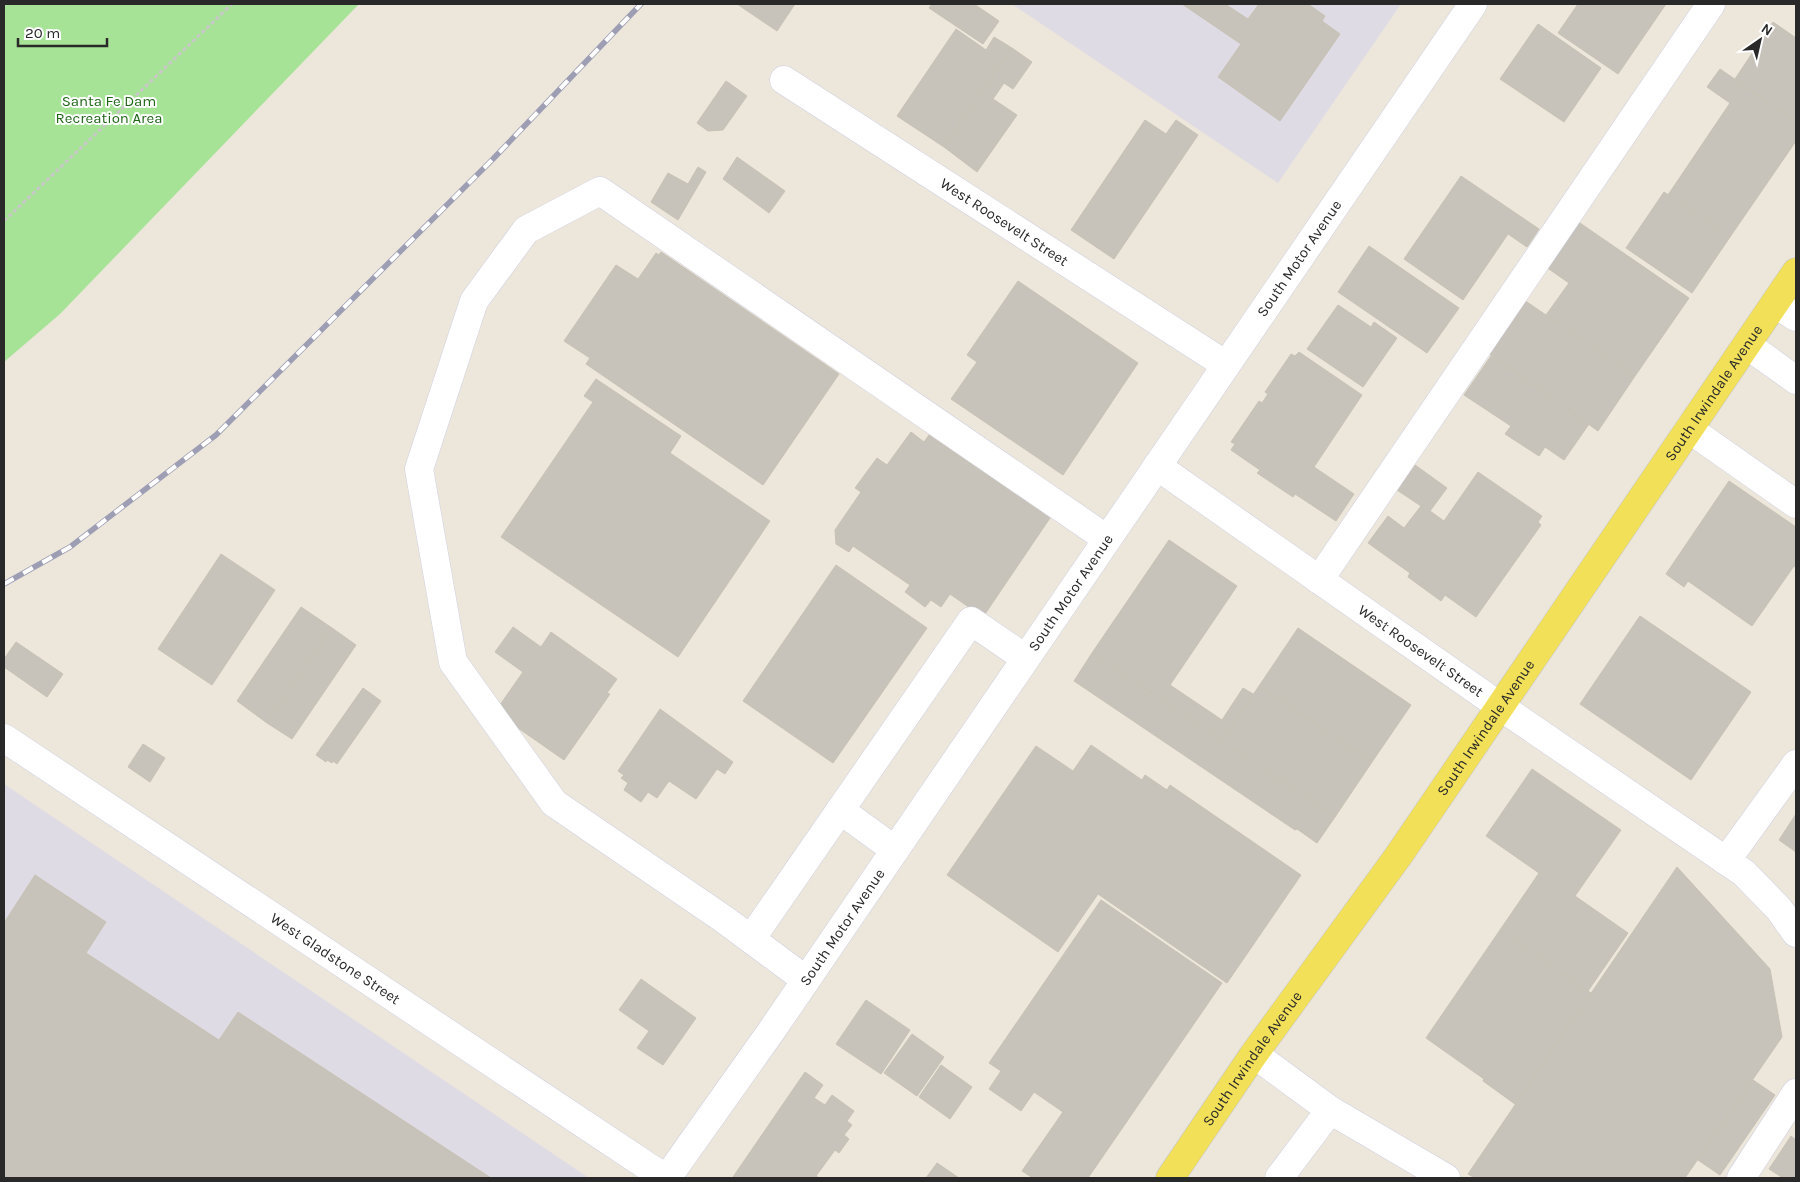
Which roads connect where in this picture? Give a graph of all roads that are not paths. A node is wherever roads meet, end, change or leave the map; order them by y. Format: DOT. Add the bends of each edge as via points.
graph roads {
  1 [pos="1472,4"];
  2 [pos="1711,4"];
  3 [pos="784,80"];
  4 [pos="1796,272"];
  5 [pos="1785,311"];
  6 [pos="1746,345"];
  7 [pos="1226,365"];
  8 [pos="1796,380"];
  9 [pos="1689,429"];
  10 [pos="1157,466"];
  11 [pos="1796,504"];
  12 [pos="1107,539"];
  13 [pos="1319,580"];
  14 [pos="1025,658"];
  15 [pos="1501,707"];
  16 [pos="4,738"];
  17 [pos="1796,764"];
  18 [pos="840,810"];
  19 [pos="895,850"];
  20 [pos="1726,861"];
  21 [pos="1787,909"];
  22 [pos="1796,933"];
  23 [pos="751,939"];
  24 [pos="806,980"];
  25 [pos="1254,1054"];
  26 [pos="1796,1093"];
  27 [pos="1330,1110"];
  28 [pos="666,1178"];
  29 [pos="1170,1178"];
  30 [pos="1279,1178"];
  31 [pos="1446,1178"];
  32 [pos="1741,1178"];
  1 -- 7 [label="street, South Motor Avenue"];
  2 -- 13 [label="street"];
  3 -- 7 [label="street, West Roosevelt Street"];
  4 -- 5 [label="main road, South Irwindale Avenue"];
  5 -- 6 [label="main road, South Irwindale Avenue"];
  6 -- 8 [label="street"];
  6 -- 9 [label="main road, South Irwindale Avenue"];
  7 -- 10 [label="street, South Motor Avenue"];
  9 -- 11 [label="street"];
  9 -- 15 [label="main road, South Irwindale Avenue"];
  10 -- 12 [label="street, South Motor Avenue"];
  10 -- 13 [label="street, West Roosevelt Street"];
  12 -- 14 [label="street, South Motor Avenue"];
  12 -- 23 [label="street" via="600,191 526,230 474,301 419,469 453,662 554,803"];
  13 -- 15 [label="street, West Roosevelt Street"];
  14 -- 18 [label="street" via="970,621"];
  14 -- 19 [label="street, South Motor Avenue"];
  15 -- 20 [label="street, West Roosevelt Street"];
  15 -- 25 [label="main road, South Irwindale Avenue" via="1399,855"];
  16 -- 28 [label="street, West Gladstone Street"];
  17 -- 20 [label="street"];
  18 -- 19 [label="street"];
  18 -- 23 [label="street"];
  19 -- 24 [label="street, South Motor Avenue"];
  20 -- 21 [label="street, West Roosevelt Street"];
  21 -- 22 [label="street, West Roosevelt Street"];
  23 -- 24 [label="street"];
  24 -- 28 [label="street, South Motor Avenue"];
  25 -- 27 [label="street"];
  25 -- 29 [label="main road, South Irwindale Avenue"];
  26 -- 32 [label="street"];
  27 -- 30 [label="street"];
  27 -- 31 [label="street"];
}
